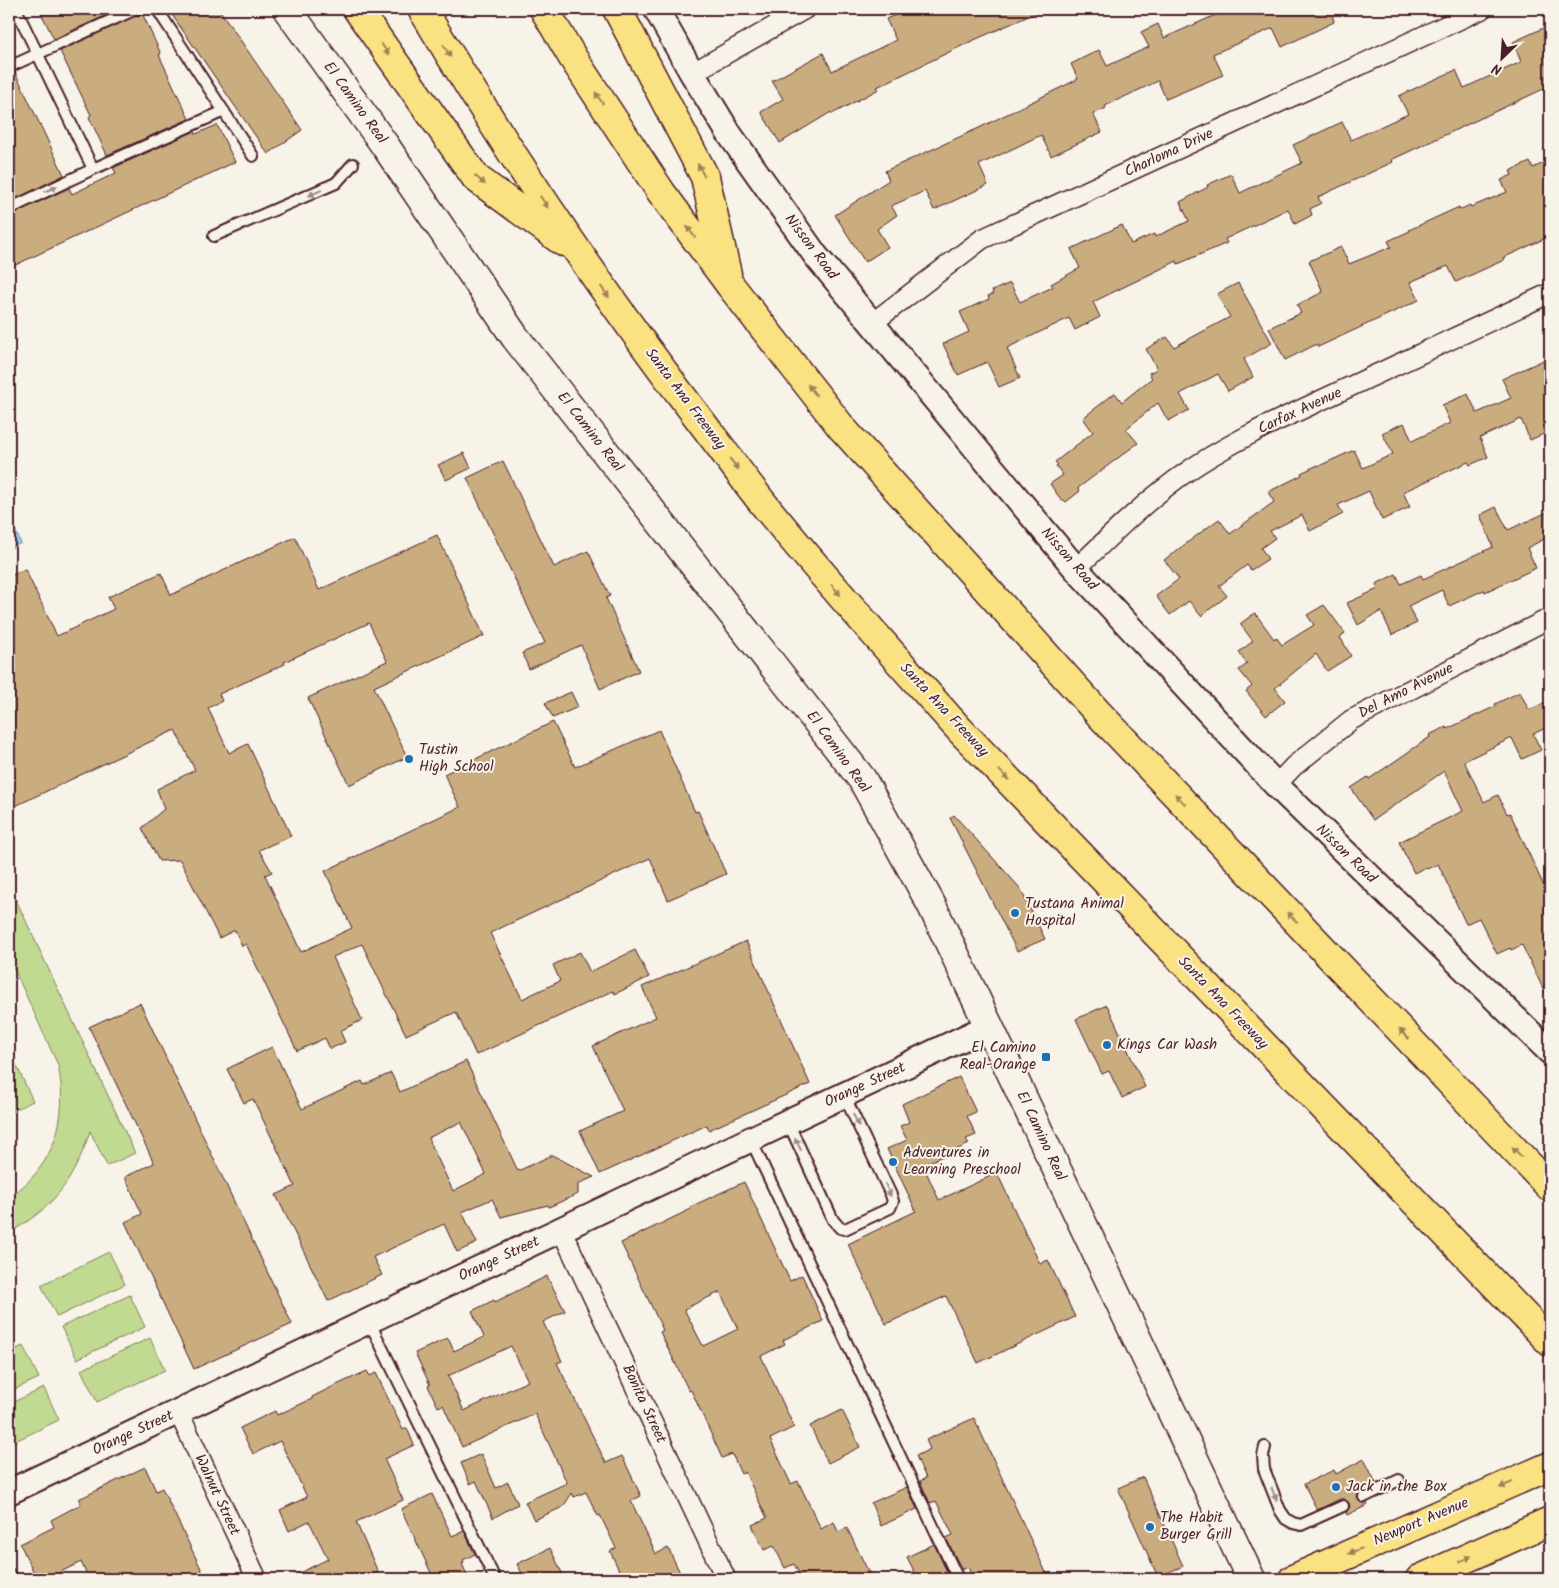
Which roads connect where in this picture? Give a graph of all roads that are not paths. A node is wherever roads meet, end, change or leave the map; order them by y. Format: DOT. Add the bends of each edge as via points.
graph roads {
  1 [pos="16,9"];
  2 [pos="136,9"];
  3 [pos="157,9"];
  4 [pos="287,9"];
  5 [pos="357,9"];
  6 [pos="422,9"];
  7 [pos="544,9"];
  8 [pos="617,9"];
  9 [pos="656,9"];
  10 [pos="805,9"];
  11 [pos="1482,9"];
  12 [pos="38,54"];
  13 [pos="9,67"];
  14 [pos="692,73"];
  15 [pos="224,111"];
  16 [pos="253,156"];
  17 [pos="353,164"];
  18 [pos="93,169"];
  19 [pos="9,209"];
  20 [pos="214,236"];
  21 [pos="577,252"];
  22 [pos="730,285"];
  23 [pos="1550,293"];
  24 [pos="871,324"];
  25 [pos="1076,569"];
  26 [pos="1550,618"];
  27 [pos="1276,785"];
  28 [pos="989,1026"];
  29 [pos="1550,1052"];
  30 [pos="844,1095"];
  31 [pos="788,1122"];
  32 [pos="750,1140"];
  33 [pos="1550,1187"];
  34 [pos="562,1229"];
  35 [pos="369,1321"];
  36 [pos="1550,1342"];
  37 [pos="178,1412"];
  38 [pos="1265,1447"];
  39 [pos="1550,1466"];
  40 [pos="1400,1480"];
  41 [pos="9,1492"];
  42 [pos="1364,1497"];
  43 [pos="1343,1506"];
  44 [pos="1550,1521"];
  45 [pos="9,1574"];
  46 [pos="11,1579"];
  47 [pos="257,1579"];
  48 [pos="495,1579"];
  49 [pos="726,1579"];
  50 [pos="958,1579"];
  51 [pos="1251,1579"];
  52 [pos="1293,1579"];
  53 [pos="1420,1579"];
  1 -- 12 [label="lane"];
  2 -- 12 [label="lane"];
  3 -- 15 [label="lane"];
  4 -- 28 [label="main road, El Camino Real" via="384,144 515,337 862,779 931,904"];
  5 -- 21 [label="main road, one-way" via="476,178"];
  6 -- 21 [label="main road, Santa Ana Freeway, one-way" via="463,78"];
  22 -- 7 [label="main road, one-way" via="661,192"];
  22 -- 8 [label="main road, one-way" via="705,177"];
  9 -- 14 [label="street, Nisson Road"];
  10 -- 14 [label="street"];
  11 -- 24 [label="street, Charloma Drive" via="982,239"];
  12 -- 13 [label="lane"];
  12 -- 18 [label="lane"];
  14 -- 24 [label="street, Nisson Road" via="770,193"];
  15 -- 16 [label="lane"];
  15 -- 18 [label="lane"];
  17 -- 20 [label="lane, one-way" via="336,183"];
  19 -- 18 [label="lane, one-way"];
  21 -- 36 [label="main road, Santa Ana Freeway, one-way" via="675,388 766,506 866,625 959,729"];
  33 -- 22 [label="main road, one-way" via="1099,714 842,428"];
  23 -- 25 [label="street, Carfax Avenue" via="1264,427 1219,452 1161,490"];
  24 -- 25 [label="street, Nisson Road"];
  25 -- 27 [label="street, Nisson Road"];
  26 -- 27 [label="street, Del Amo Avenue" via="1351,720 1294,766"];
  27 -- 29 [label="street, Nisson Road"];
  28 -- 30 [label="street, Orange Street"];
  28 -- 51 [label="main road, El Camino Real"];
  30 -- 31 [label="street, Orange Street"];
  30 -- 31 [label="lane, one-way" via="891,1196 890,1208 846,1229 840,1228 833,1220"];
  31 -- 32 [label="street, Orange Street"];
  32 -- 34 [label="street, Orange Street"];
  32 -- 50 [label="lane"];
  34 -- 35 [label="street, Orange Street"];
  34 -- 49 [label="street, Bonita Street"];
  35 -- 37 [label="street, Orange Street"];
  35 -- 48 [label="lane"];
  37 -- 41 [label="street, Orange Street"];
  37 -- 47 [label="street, Walnut Street"];
  38 -- 43 [label="lane, one-way" via="1264,1469 1286,1519 1301,1525"];
  39 -- 52 [label="main road, Newport Avenue, one-way"];
  40 -- 42 [label="lane"];
  53 -- 44 [label="main road, one-way"];
  45 -- 46 [label="lane"];
}
